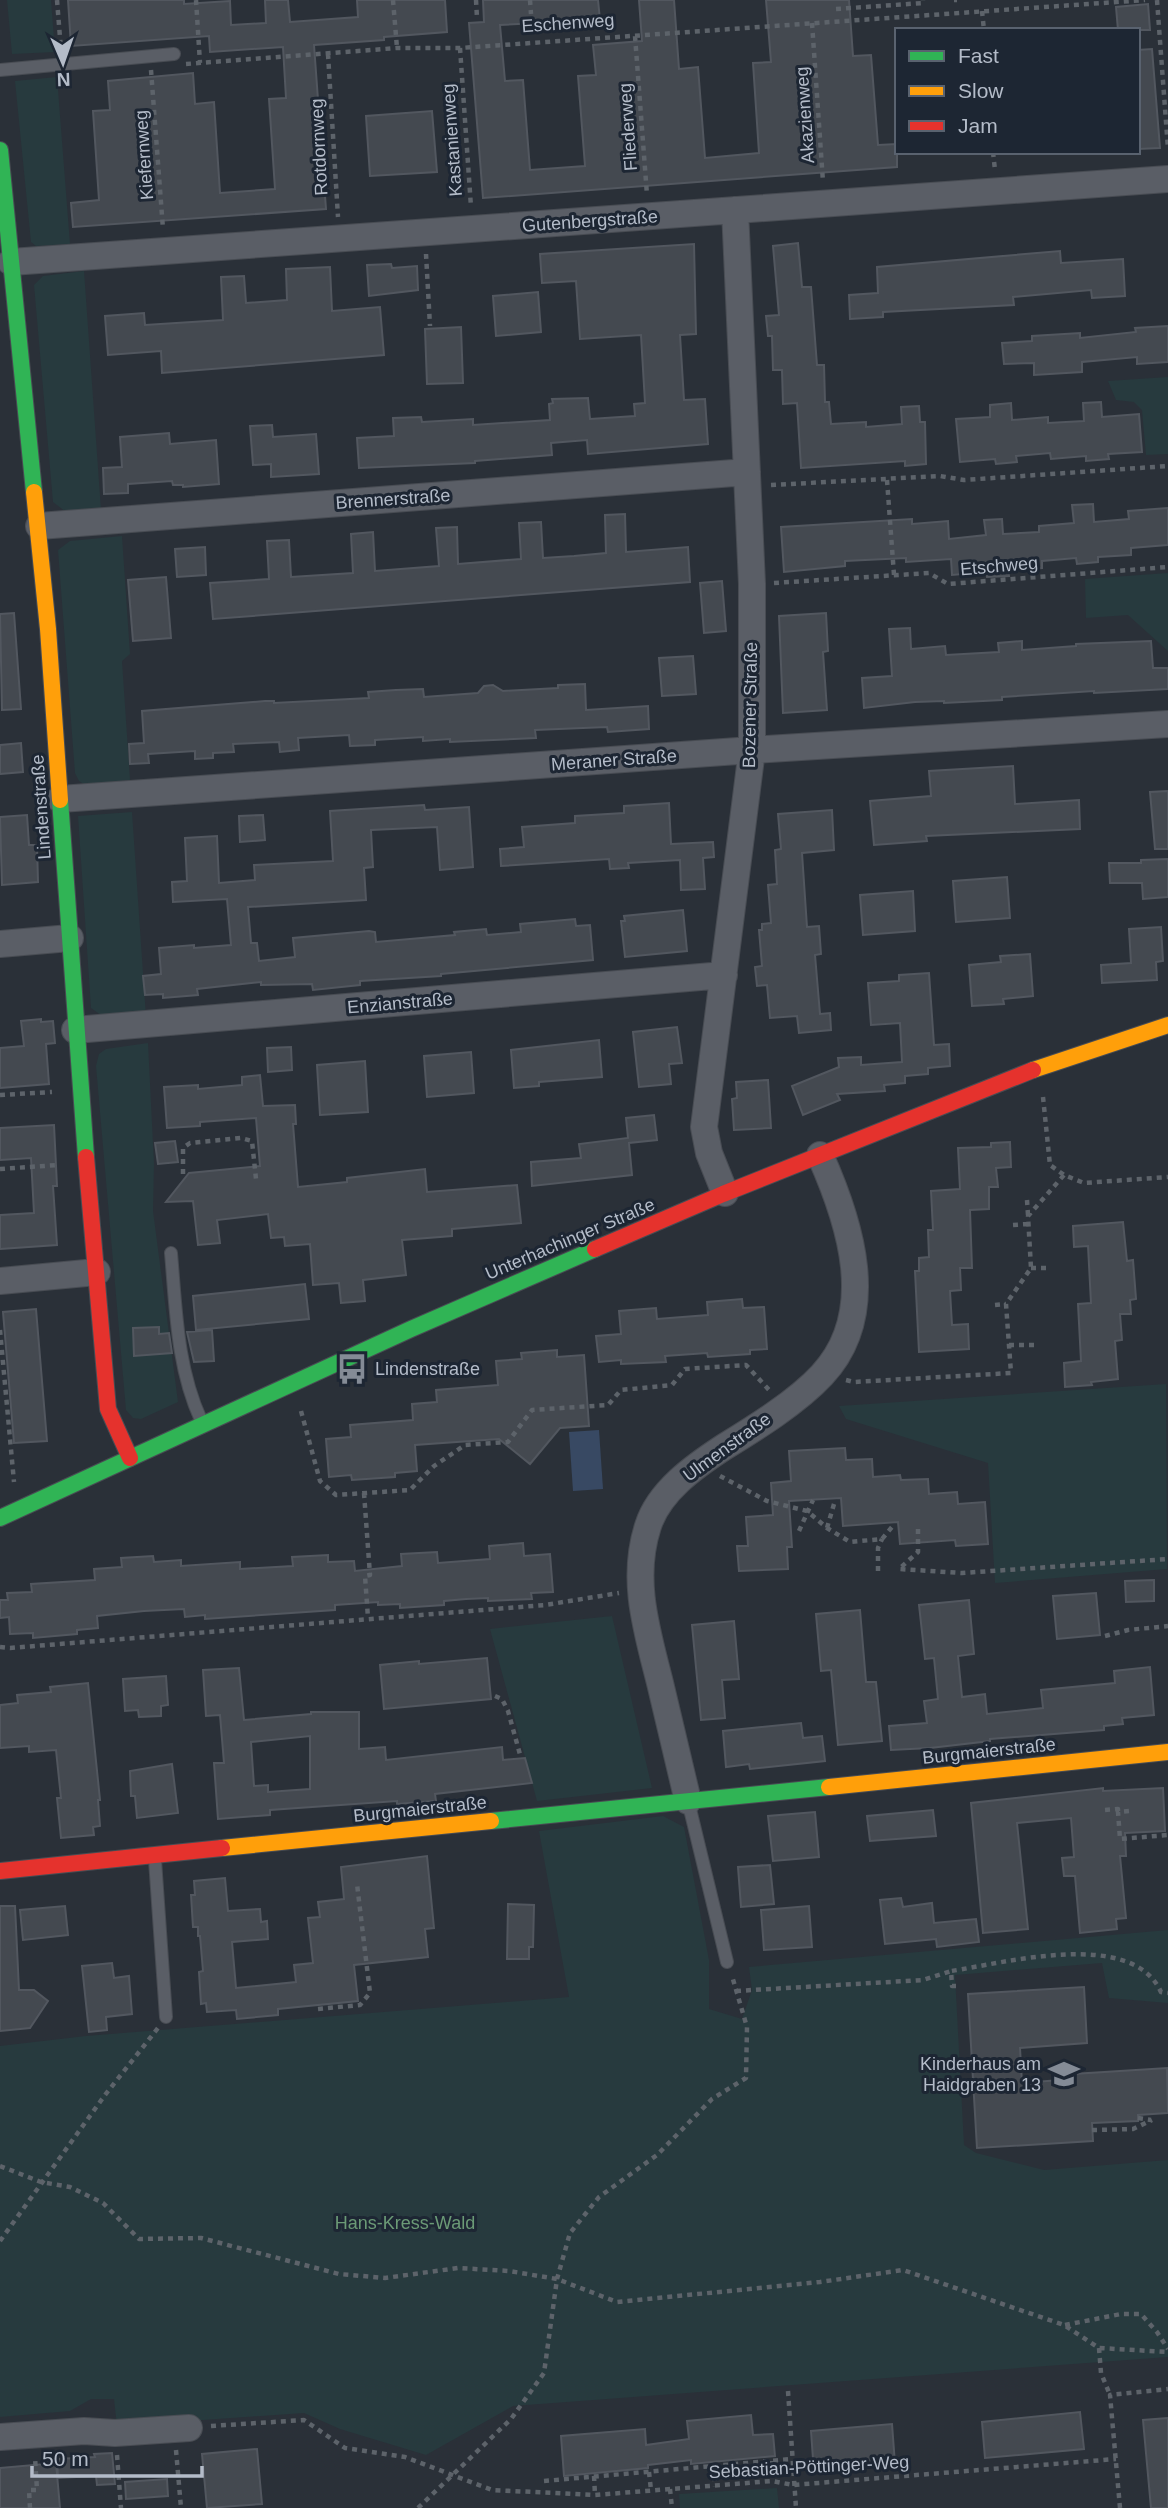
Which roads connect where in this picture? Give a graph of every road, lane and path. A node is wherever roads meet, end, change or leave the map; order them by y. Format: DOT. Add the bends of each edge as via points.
graph roads {
  1 [pos="57,0"];
  2 [pos="196,0"];
  3 [pos="393,0"];
  4 [pos="476,0"];
  5 [pos="530,0"];
  6 [pos="923,0"];
  7 [pos="1145,0"];
  8 [pos="1157,0"];
  9 [pos="890,5"];
  10 [pos="860,8"];
  11 [pos="836,9"];
  12 [pos="982,11"];
  13 [pos="531,14"];
  14 [pos="477,18"];
  15 [pos="891,18"];
  16 [pos="861,20"];
  17 [pos="812,23"];
  18 [pos="984,28"];
  19 [pos="635,36"];
  20 [pos="397,48"];
  21 [pos="460,48"];
  22 [pos="174,54"];
  23 [pos="328,54"];
  24 [pos="150,56"];
  25 [pos="200,62"];
  26 [pos="62,64"];
  27 [pos="0,70"];
  28 [pos="1168,149"];
  29 [pos="0,150"];
  30 [pos="1168,179"];
  31 [pos="825,204"];
  32 [pos="735,210"];
  33 [pos="649,216"];
  34 [pos="473,229"];
  35 [pos="339,239"];
  36 [pos="425,248"];
  37 [pos="165,251"];
  38 [pos="11,262"];
  39 [pos="430,326"];
  40 [pos="12,364"];
  41 [pos="1168,466"];
  42 [pos="748,479"];
  43 [pos="887,480"];
  44 [pos="38,526"];
  45 [pos="1168,567"];
  46 [pos="894,575"];
  47 [pos="752,584"];
  48 [pos="1168,724"];
  49 [pos="752,750"];
  50 [pos="60,799"];
  51 [pos="70,938"];
  52 [pos="0,944"];
  53 [pos="724,975"];
  54 [pos="1168,1025"];
  55 [pos="75,1030"];
  56 [pos="80,1090"];
  57 [pos="0,1095"];
  58 [pos="1043,1098"];
  59 [pos="820,1155"];
  60 [pos="86,1163"];
  61 [pos="0,1169"];
  62 [pos="183,1174"];
  63 [pos="1064,1175"];
  64 [pos="1168,1177"];
  65 [pos="256,1179"];
  66 [pos="725,1193"];
  67 [pos="1027,1199"];
  68 [pos="1028,1216"];
  69 [pos="1028,1224"];
  70 [pos="1013,1225"];
  71 [pos="171,1253"];
  72 [pos="1031,1268"];
  73 [pos="1048,1268"];
  74 [pos="97,1272"];
  75 [pos="0,1281"];
  76 [pos="1006,1304"];
  77 [pos="995,1305"];
  78 [pos="0,1330"];
  79 [pos="1009,1345"];
  80 [pos="1035,1345"];
  81 [pos="823,1375"];
  82 [pos="287,1385"];
  83 [pos="770,1391"];
  84 [pos="203,1424"];
  85 [pos="130,1458"];
  86 [pos="697,1464"];
  87 [pos="14,1483"];
  88 [pos="364,1493"];
  89 [pos="813,1500"];
  90 [pos="834,1504"];
  91 [pos="807,1511"];
  92 [pos="0,1518"];
  93 [pos="892,1527"];
  94 [pos="827,1528"];
  95 [pos="918,1530"];
  96 [pos="799,1531"];
  97 [pos="882,1539"];
  98 [pos="1168,1559"];
  99 [pos="878,1571"];
  100 [pos="640,1589"];
  101 [pos="368,1618"];
  102 [pos="1168,1626"];
  103 [pos="1105,1636"];
  104 [pos="0,1647"];
  105 [pos="495,1696"];
  106 [pos="1168,1752"];
  107 [pos="521,1758"];
  108 [pos="688,1801"];
  109 [pos="1105,1810"];
  110 [pos="1129,1811"];
  111 [pos="1118,1812"];
  112 [pos="1168,1835"];
  113 [pos="155,1856"];
  114 [pos="0,1871"];
  115 [pos="357,1884"];
  116 [pos="727,1962"];
  117 [pos="951,1971"];
  118 [pos="956,1986"];
  119 [pos="1168,1993"];
  120 [pos="318,2009"];
  121 [pos="166,2017"];
  122 [pos="1138,2118"];
  123 [pos="1092,2130"];
  124 [pos="0,2166"];
  125 [pos="41,2182"];
  126 [pos="0,2241"];
  127 [pos="557,2279"];
  128 [pos="1064,2325"];
  129 [pos="1099,2348"];
  130 [pos="1168,2351"];
  131 [pos="1168,2389"];
  132 [pos="788,2391"];
  133 [pos="1110,2395"];
  134 [pos="182,2428"];
  135 [pos="115,2433"];
  136 [pos="34,2435"];
  137 [pos="0,2437"];
  138 [pos="792,2459"];
  139 [pos="1116,2459"];
  140 [pos="772,2462"];
  141 [pos="713,2466"];
  142 [pos="649,2472"];
  143 [pos="451,2476"];
  144 [pos="594,2476"];
  145 [pos="544,2481"];
  146 [pos="772,2481"];
  147 [pos="793,2485"];
  148 [pos="715,2486"];
  149 [pos="670,2489"];
  150 [pos="651,2490"];
  151 [pos="595,2495"];
  152 [pos="30,2508"];
  153 [pos="121,2508"];
  154 [pos="181,2508"];
  155 [pos="418,2508"];
  156 [pos="672,2508"];
  157 [pos="796,2508"];
  158 [pos="1120,2508"];
  1 -- 26 [label="path"];
  2 -- 25 [label="path"];
  3 -- 20 [label="path"];
  4 -- 14 [label="path"];
  5 -- 13 [label="path"];
  6 -- 9 [label="path"];
  7 -- 12 [label="path, Eschenweg"];
  8 -- 28 [label="path"];
  9 -- 10 [label="path"];
  9 -- 15 [label="path"];
  10 -- 11 [label="path"];
  10 -- 16 [label="path"];
  12 -- 15 [label="path, Eschenweg"];
  12 -- 18 [label="path"];
  15 -- 16 [label="path, Eschenweg"];
  16 -- 17 [label="path, Eschenweg"];
  17 -- 19 [label="path, Eschenweg"];
  17 -- 31 [label="path, Akazienweg"];
  19 -- 21 [label="path, Eschenweg"];
  19 -- 33 [label="path, Fliederweg"];
  20 -- 21 [label="path, Eschenweg"];
  20 -- 23 [label="path, Eschenweg"];
  21 -- 34 [label="path, Kastanienweg"];
  22 -- 24 [label="lane"];
  22 -- 25 [label="path, Eschenweg" via="178,64"];
  23 -- 25 [label="path, Eschenweg"];
  23 -- 35 [label="path, Rotdornweg"];
  24 -- 26 [label="lane"];
  24 -- 37 [label="path, Kiefernweg"];
  26 -- 27 [label="lane"];
  29 -- 38 [label="street, Lindenstraße"];
  30 -- 31 [label="street, Gutenbergstraße"];
  31 -- 32 [label="street, Gutenbergstraße"];
  32 -- 33 [label="street, Gutenbergstraße"];
  32 -- 42 [label="street, Bozener Straße"];
  33 -- 34 [label="street, Gutenbergstraße"];
  34 -- 35 [label="street, Gutenbergstraße"];
  35 -- 37 [label="street, Gutenbergstraße"];
  36 -- 39 [label="path"];
  37 -- 38 [label="street, Gutenbergstraße"];
  38 -- 40 [label="street, Lindenstraße"];
  40 -- 44 [label="street, Lindenstraße"];
  41 -- 43 [label="path" via="964,480 940,476"];
  42 -- 43 [label="path"];
  42 -- 44 [label="street, Brennerstraße"];
  42 -- 47 [label="street, Bozener Straße"];
  43 -- 46 [label="path"];
  44 -- 50 [label="street, Lindenstraße"];
  45 -- 46 [label="path, Etschweg" via="948,584 929,573"];
  46 -- 47 [label="path, Etschweg"];
  47 -- 49 [label="street, Bozener Straße"];
  48 -- 49 [label="street, Meraner Straße"];
  49 -- 50 [label="street, Meraner Straße"];
  49 -- 53 [label="street, Bozener Straße"];
  50 -- 51 [label="street, Lindenstraße"];
  51 -- 52 [label="street"];
  51 -- 55 [label="street, Lindenstraße"];
  53 -- 55 [label="street, Enzianstraße"];
  53 -- 66 [label="street, Bozener Straße" via="704,1127"];
  54 -- 59 [label="street, Unterhachinger Straße" via="1030,1072"];
  55 -- 56 [label="street, Lindenstraße"];
  56 -- 57 [label="path"];
  56 -- 60 [label="street, Lindenstraße"];
  58 -- 63 [label="path" via="1050,1165"];
  59 -- 66 [label="street, Unterhachinger Straße"];
  59 -- 81 [label="street, Ulmenstraße" via="855,1261 855,1301 840,1348"];
  60 -- 61 [label="path"];
  60 -- 74 [label="street, Lindenstraße"];
  62 -- 65 [label="path" via="183,1148 190,1143 241,1138 252,1141"];
  63 -- 64 [label="path" via="1084,1183"];
  63 -- 68 [label="path"];
  66 -- 82 [label="street, Unterhachinger Straße"];
  67 -- 68 [label="path"];
  68 -- 69 [label="path"];
  69 -- 70 [label="path"];
  69 -- 72 [label="path"];
  71 -- 84 [label="lane" via="181,1361"];
  72 -- 73 [label="path"];
  72 -- 76 [label="path"];
  74 -- 75 [label="street"];
  74 -- 85 [label="street, Lindenstraße" via="108,1409"];
  76 -- 77 [label="path"];
  76 -- 79 [label="path"];
  78 -- 87 [label="path"];
  79 -- 80 [label="path"];
  79 -- 81 [label="path" via="1011,1373 854,1382"];
  81 -- 86 [label="street, Ulmenstraße"];
  82 -- 84 [label="street, Unterhachinger Straße"];
  82 -- 88 [label="path" via="301,1410 320,1481 335,1495"];
  83 -- 88 [label="path" via="746,1365 685,1369 671,1385 621,1390 608,1405 532,1410 508,1442 466,1445 434,1466 410,1490"];
  84 -- 85 [label="street, Unterhachinger Straße"];
  85 -- 92 [label="street, Unterhachinger Straße"];
  86 -- 91 [label="path" via="767,1501"];
  86 -- 100 [label="street, Ulmenstraße" via="668,1492 648,1523 639,1559"];
  88 -- 101 [label="path"];
  89 -- 91 [label="path"];
  90 -- 94 [label="path"];
  91 -- 94 [label="path"];
  91 -- 96 [label="path"];
  93 -- 97 [label="path"];
  94 -- 97 [label="path" via="850,1542"];
  95 -- 98 [label="path" via="918,1552 900,1569 962,1573"];
  97 -- 99 [label="path"];
  100 -- 101 [label="path" via="545,1605"];
  100 -- 108 [label="street, Ulmenstraße"];
  101 -- 104 [label="path"];
  102 -- 103 [label="path"];
  105 -- 107 [label="path" via="502,1699 508,1712"];
  106 -- 108 [label="street, Burgmaierstraße"];
  108 -- 113 [label="street, Burgmaierstraße"];
  108 -- 116 [label="lane"];
  109 -- 111 [label="path"];
  110 -- 111 [label="path"];
  111 -- 112 [label="path" via="1120,1839"];
  113 -- 114 [label="street, Burgmaierstraße"];
  113 -- 121 [label="lane"];
  115 -- 120 [label="path" via="370,1993 360,2005"];
  117 -- 118 [label="path" via="952,1986"];
  117 -- 119 [label="path" via="1059,1955 1101,1954 1134,1965 1155,1979 1161,1992"];
  117 -- 127 [label="path" via="923,1980 736,1991 747,2027 746,2078 712,2099 657,2155 599,2197 569,2233"];
  121 -- 125 [label="path"];
  122 -- 123 [label="path" via="1152,2120 1133,2129"];
  124 -- 125 [label="path"];
  125 -- 126 [label="path"];
  125 -- 127 [label="path" via="70,2187 103,2203 139,2239 201,2238 339,2274 386,2278 458,2268"];
  127 -- 128 [label="path" via="617,2302 903,2270"];
  127 -- 143 [label="path" via="544,2373 511,2419"];
  128 -- 129 [label="path"];
  128 -- 130 [label="path" via="1140,2314"];
  129 -- 130 [label="path"];
  129 -- 133 [label="path" via="1101,2373"];
  131 -- 133 [label="path"];
  132 -- 138 [label="path"];
  133 -- 139 [label="path"];
  134 -- 135 [label="street"];
  134 -- 143 [label="path, Sebastian-Pöttinger-Weg" via="304,2420 345,2448 405,2457"];
  134 -- 154 [label="path"];
  135 -- 136 [label="street"];
  135 -- 153 [label="path"];
  136 -- 137 [label="street"];
  136 -- 152 [label="path" via="37,2490 29,2490"];
  138 -- 140 [label="path"];
  138 -- 147 [label="path"];
  139 -- 147 [label="path, Sebastian-Pöttinger-Weg"];
  139 -- 158 [label="path"];
  140 -- 141 [label="path"];
  140 -- 146 [label="path"];
  141 -- 142 [label="path"];
  141 -- 148 [label="path"];
  142 -- 144 [label="path"];
  142 -- 150 [label="path"];
  143 -- 151 [label="path, Sebastian-Pöttinger-Weg" via="492,2490"];
  143 -- 155 [label="path"];
  144 -- 145 [label="path"];
  144 -- 151 [label="path"];
  146 -- 147 [label="path, Sebastian-Pöttinger-Weg"];
  146 -- 148 [label="path, Sebastian-Pöttinger-Weg"];
  147 -- 157 [label="path"];
  148 -- 149 [label="path, Sebastian-Pöttinger-Weg"];
  149 -- 150 [label="path, Sebastian-Pöttinger-Weg"];
  149 -- 156 [label="path"];
  150 -- 151 [label="path, Sebastian-Pöttinger-Weg"];
}
